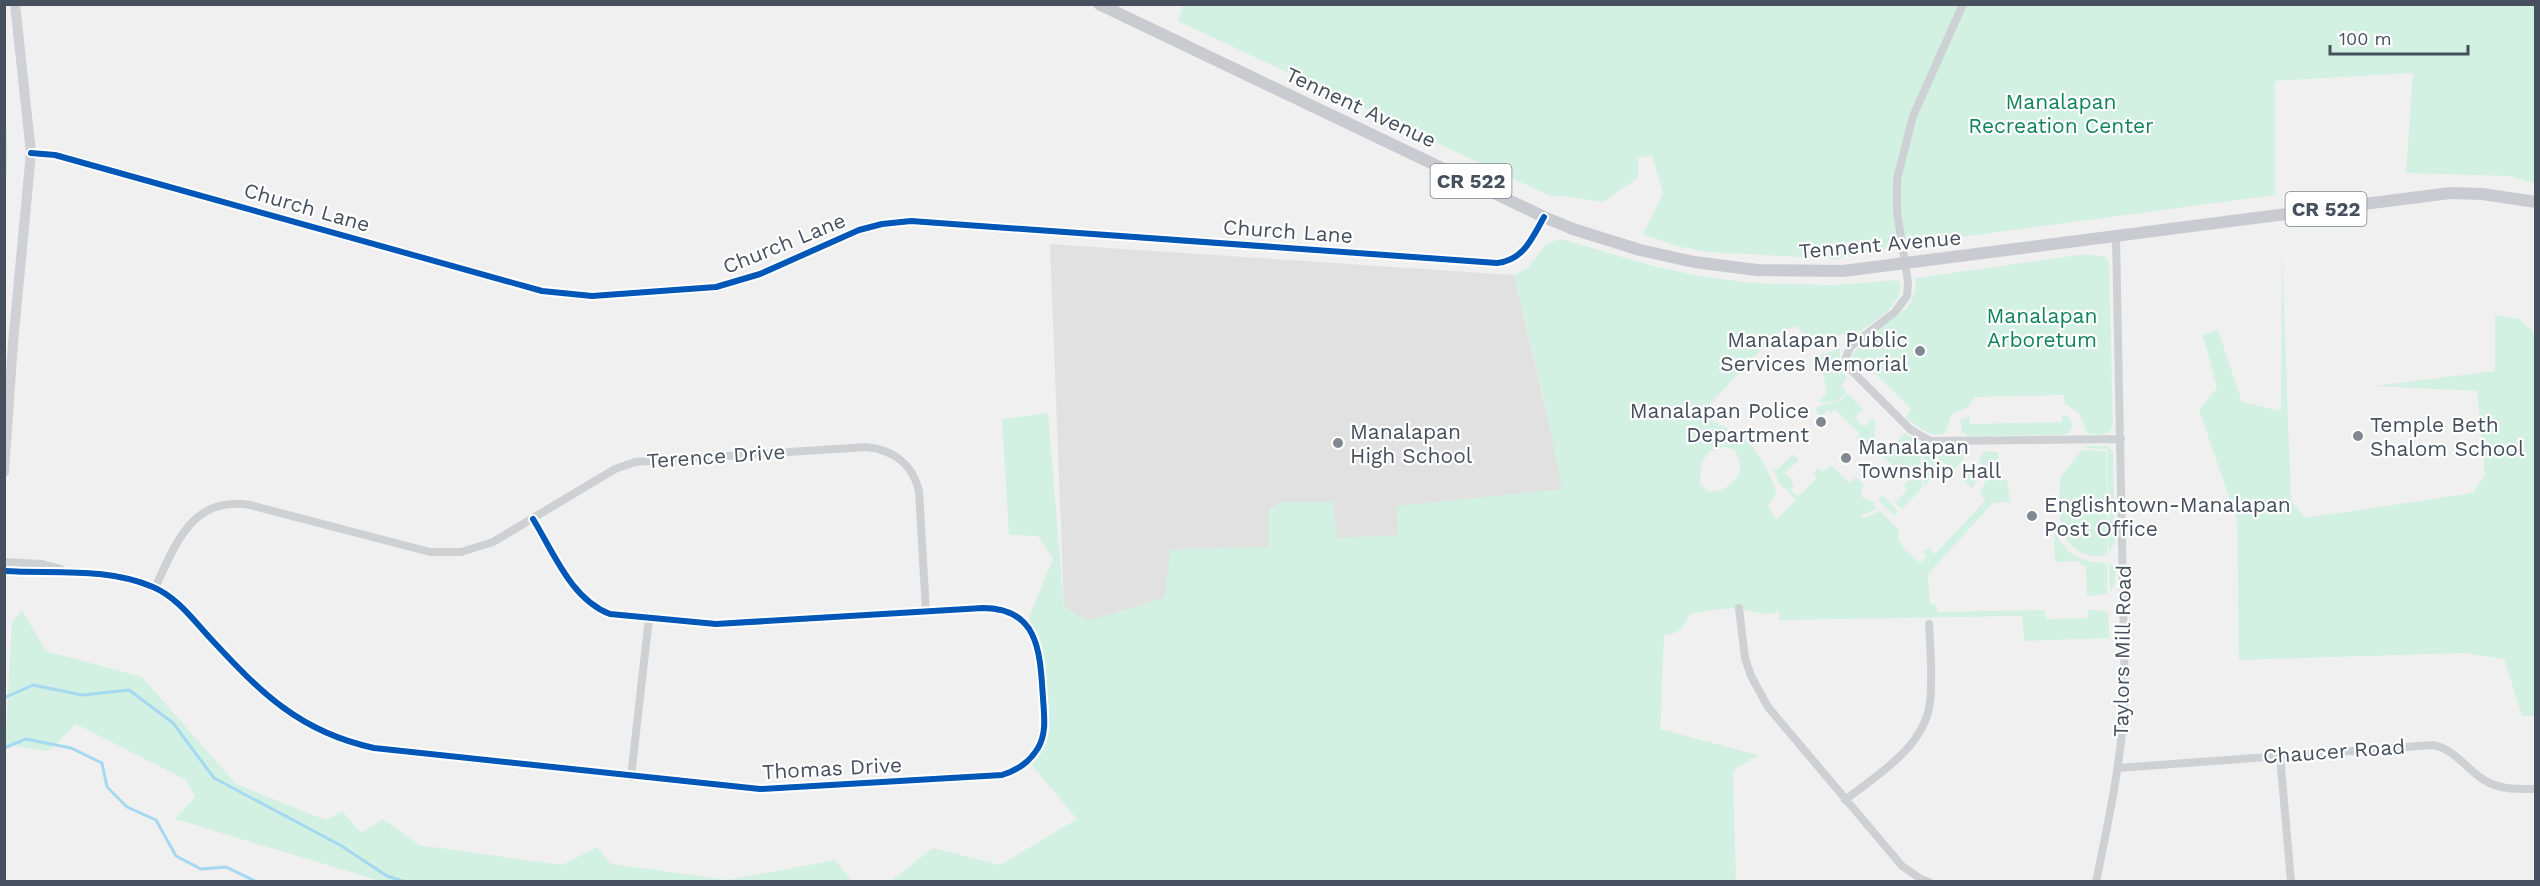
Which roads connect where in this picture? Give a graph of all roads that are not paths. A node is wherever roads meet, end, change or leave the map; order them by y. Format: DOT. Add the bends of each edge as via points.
graph roads {
  1 [pos="15,4"];
  2 [pos="1099,4"];
  3 [pos="1963,4"];
  4 [pos="31,153"];
  5 [pos="2535,202"];
  6 [pos="1544,217"];
  7 [pos="2116,237"];
  8 [pos="1905,264"];
  9 [pos="2121,439"];
  10 [pos="6,444"];
  11 [pos="4,472"];
  12 [pos="533,519"];
  13 [pos="4,562"];
  14 [pos="4,571"];
  15 [pos="69,571"];
  16 [pos="156,588"];
  17 [pos="1739,608"];
  18 [pos="926,612"];
  19 [pos="649,618"];
  20 [pos="1929,624"];
  21 [pos="2280,755"];
  22 [pos="2118,768"];
  23 [pos="631,777"];
  24 [pos="2535,789"];
  25 [pos="1845,800"];
  26 [pos="1920,880"];
  27 [pos="1929,882"];
  28 [pos="2096,882"];
  29 [pos="2291,882"];
  1 -- 4 [label="street"];
  2 -- 6 [label="main road, Tennent Avenue / CR 522"];
  3 -- 8 [label="street" via="1913,116 1897,179 1896,212"];
  4 -- 6 [label="street, Church Lane" via="55,155 531,288 575,296 678,291 737,283 859,230 911,221 1497,263 1511,260 1525,250"];
  4 -- 10 [label="street"];
  5 -- 7 [label="main road, Tennent Avenue / CR 522" via="2450,194"];
  6 -- 8 [label="main road, Tennent Avenue / CR 522" via="1640,250 1716,266 1805,272"];
  7 -- 8 [label="main road, Tennent Avenue / CR 522"];
  7 -- 9 [label="street, Taylors Mill Road"];
  8 -- 9 [label="street" via="1909,286 1904,301 1850,347 1846,361 1849,370 1914,433 1935,441"];
  9 -- 22 [label="street, Taylors Mill Road" via="2125,694"];
  10 -- 11 [label="street"];
  12 -- 16 [label="street, Terence Drive" via="481,547 440,553 250,505 224,504 209,509 187,528"];
  12 -- 18 [label="street, Terence Drive" via="634,462 878,448 904,462 918,487"];
  12 -- 19 [label="street, Thomas Drive" via="578,592 591,605 610,614"];
  13 -- 15 [label="street, Thomas Drive" via="42,564"];
  14 -- 15 [label="street, Thomas Drive"];
  15 -- 16 [label="street, Thomas Drive" via="112,575"];
  16 -- 23 [label="street, Thomas Drive" via="181,607 265,695 299,720 332,736 393,751"];
  17 -- 25 [label="street" via="1745,658 1760,695"];
  18 -- 19 [label="street, Thomas Drive" via="716,624"];
  18 -- 23 [label="street, Thomas Drive" via="983,608 1005,611 1021,620 1034,636 1039,648 1044,726 1037,749 1020,768 995,776 760,789"];
  19 -- 23 [label="street"];
  20 -- 25 [label="street" via="1930,703 1926,718 1904,752"];
  21 -- 22 [label="street, Chaucer Road"];
  21 -- 24 [label="street, Chaucer Road" via="2433,745 2456,754 2495,786"];
  21 -- 29 [label="street"];
  22 -- 28 [label="street, Taylors Mill Road"];
  25 -- 26 [label="street" via="1902,866"];
  26 -- 27 [label="street"];
}
